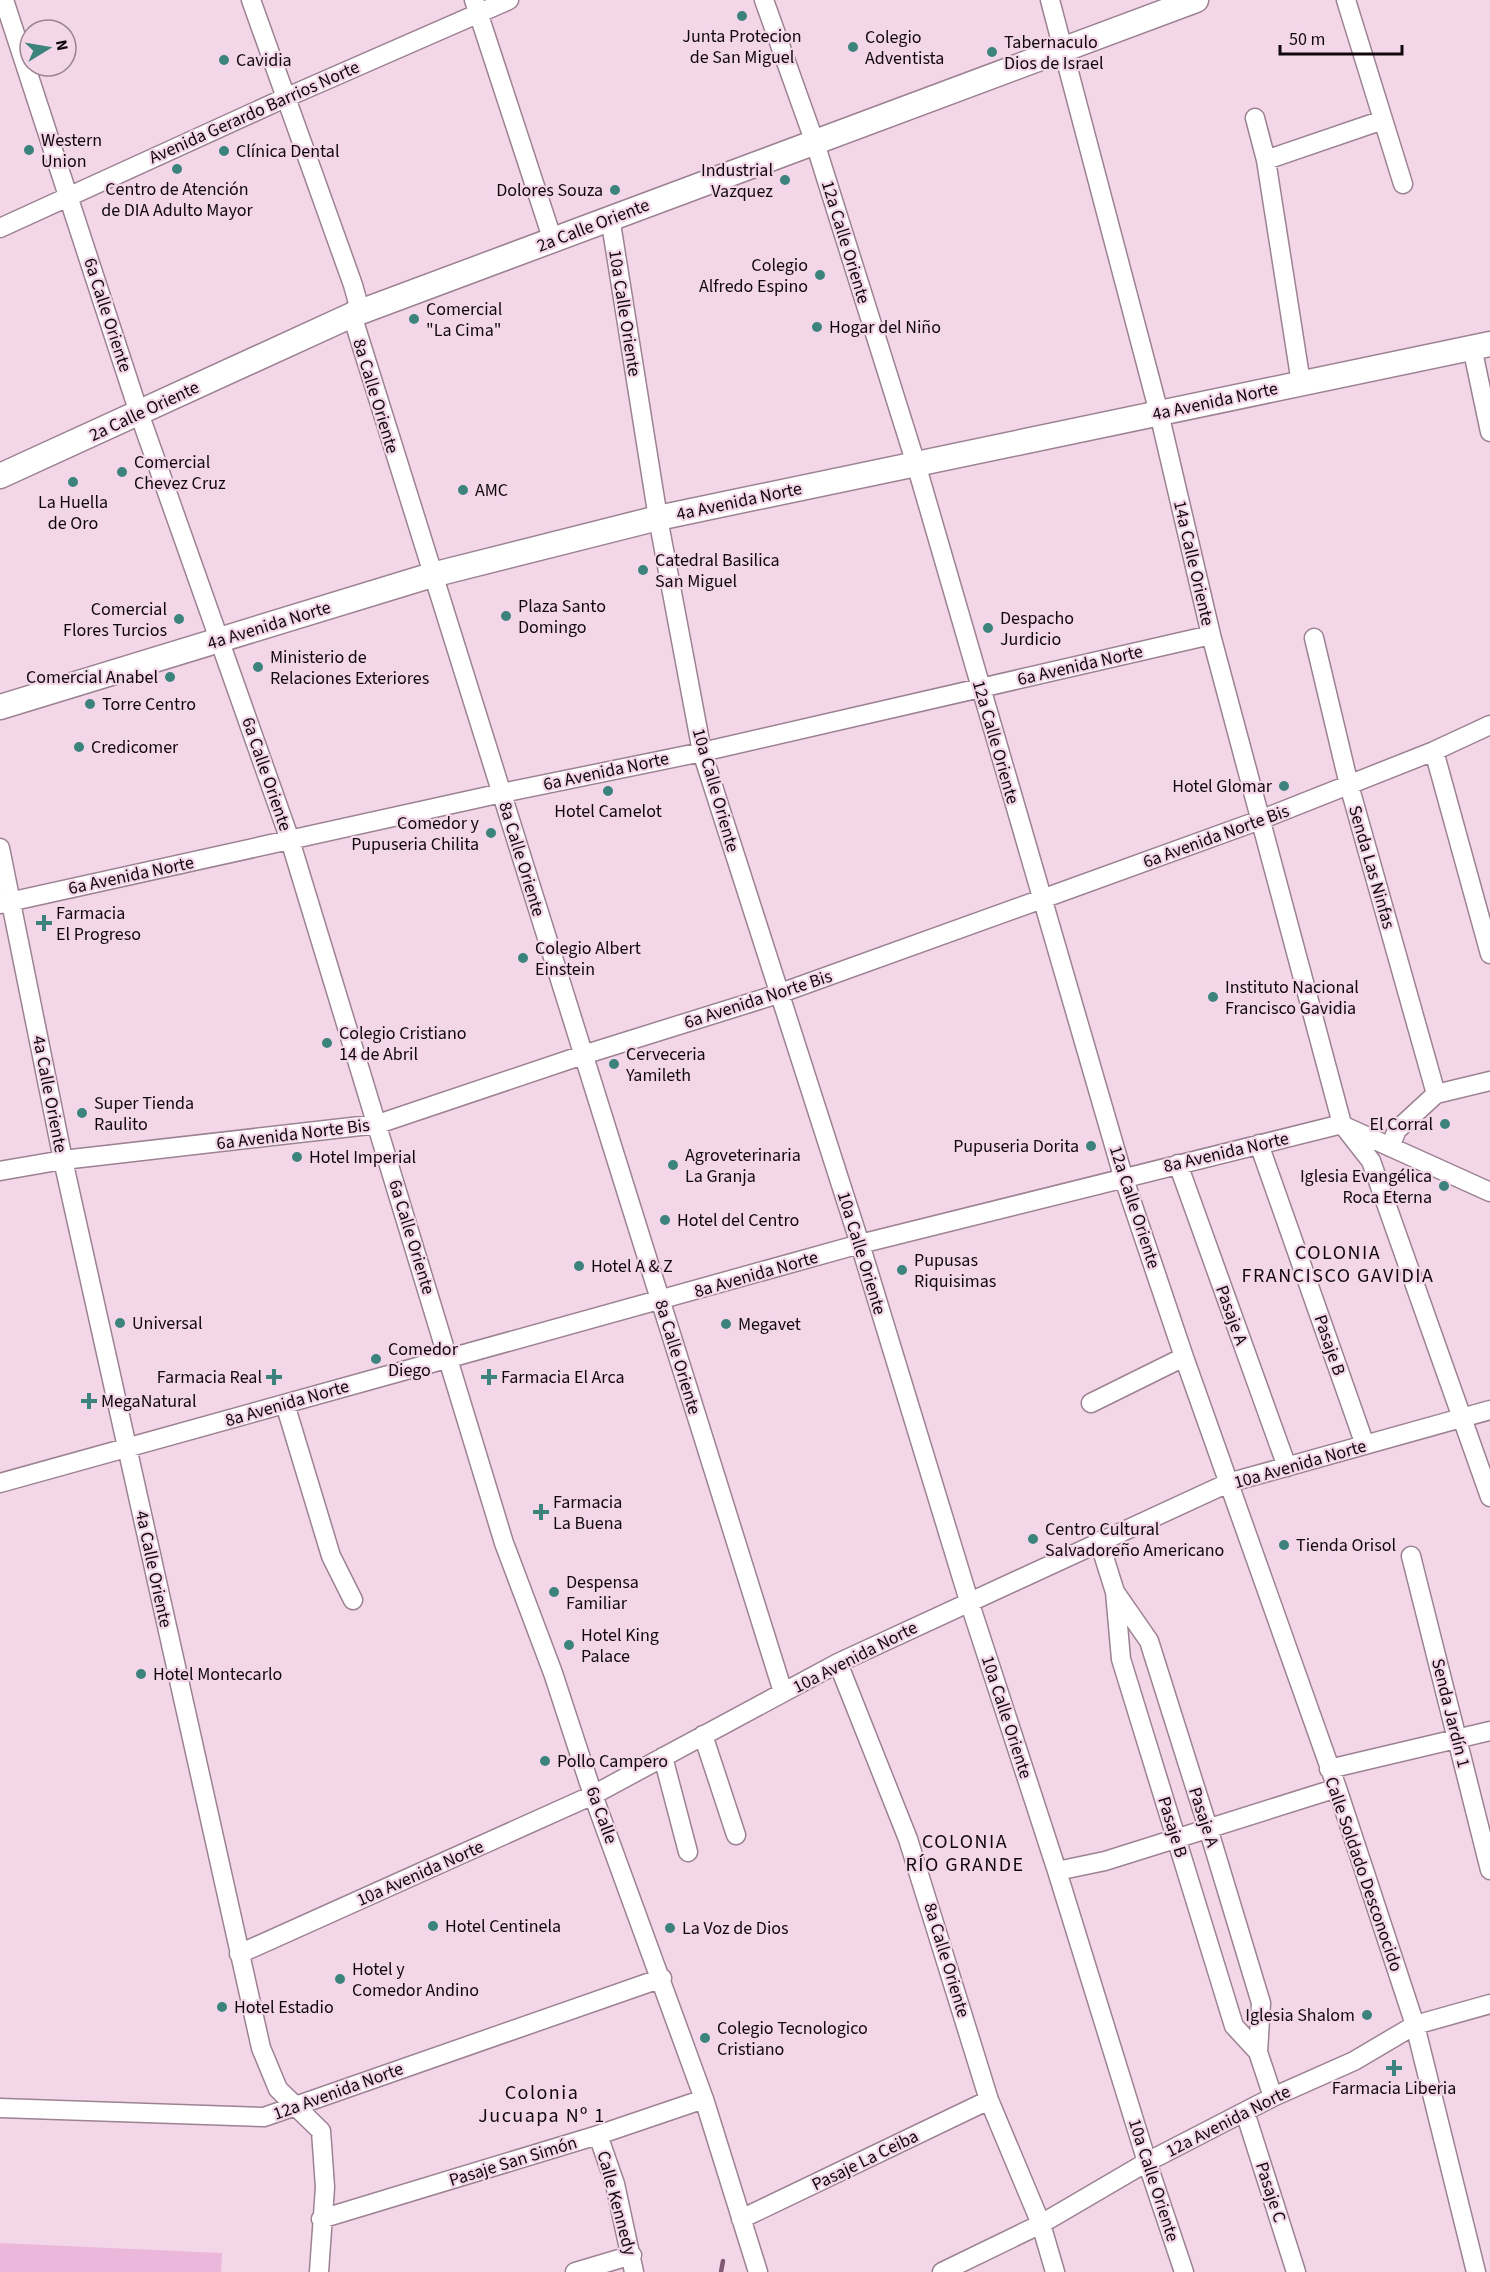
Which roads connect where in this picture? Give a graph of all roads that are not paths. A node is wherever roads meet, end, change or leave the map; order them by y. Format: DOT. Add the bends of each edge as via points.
graph roads {
  1 [pos="4,0"];
  2 [pos="251,0"];
  3 [pos="509,0"];
  4 [pos="764,0"];
  5 [pos="1050,0"];
  6 [pos="1196,0"];
  7 [pos="1346,0"];
  8 [pos="475,7"];
  9 [pos="1063,49"];
  10 [pos="285,98"];
  11 [pos="1255,118"];
  12 [pos="1383,120"];
  13 [pos="815,143"];
  14 [pos="1266,160"];
  15 [pos="1403,184"];
  16 [pos="70,195"];
  17 [pos="610,217"];
  18 [pos="0,228"];
  19 [pos="553,241"];
  20 [pos="352,315"];
  21 [pos="1481,345"];
  22 [pos="1305,382"];
  23 [pos="139,413"];
  24 [pos="1159,413"];
  25 [pos="1490,432"];
  26 [pos="916,464"];
  27 [pos="0,477"];
  28 [pos="658,518"];
  29 [pos="432,575"];
  30 [pos="1211,635"];
  31 [pos="1314,638"];
  32 [pos="221,640"];
  33 [pos="980,688"];
  34 [pos="0,707"];
  35 [pos="1490,725"];
  36 [pos="1434,751"];
  37 [pos="702,752"];
  38 [pos="1349,785"];
  39 [pos="502,793"];
  40 [pos="1260,820"];
  41 [pos="290,840"];
  42 [pos="0,848"];
  43 [pos="1042,899"];
  44 [pos="6,903"];
  45 [pos="1490,954"];
  46 [pos="778,994"];
  47 [pos="583,1055"];
  48 [pos="1490,1081"];
  49 [pos="1436,1094"];
  50 [pos="1342,1124"];
  51 [pos="378,1125"];
  52 [pos="1259,1144"];
  53 [pos="1390,1147"];
  54 [pos="63,1160"];
  55 [pos="1178,1164"];
  56 [pos="0,1171"];
  57 [pos="1124,1176"];
  58 [pos="1490,1192"];
  59 [pos="860,1244"];
  60 [pos="660,1301"];
  61 [pos="1184,1357"];
  62 [pos="449,1358"];
  63 [pos="1091,1403"];
  64 [pos="285,1404"];
  65 [pos="1490,1410"];
  66 [pos="1462,1418"];
  67 [pos="1365,1445"];
  68 [pos="128,1448"];
  69 [pos="1287,1467"];
  70 [pos="0,1483"];
  71 [pos="1228,1483"];
  72 [pos="1490,1497"];
  73 [pos="1099,1541"];
  74 [pos="1411,1556"];
  75 [pos="1115,1592"];
  76 [pos="353,1600"];
  77 [pos="969,1601"];
  78 [pos="838,1663"];
  79 [pos="783,1692"];
  80 [pos="1490,1731"];
  81 [pos="703,1735"];
  82 [pos="1458,1738"];
  83 [pos="663,1757"];
  84 [pos="1329,1769"];
  85 [pos="1337,1788"];
  86 [pos="593,1794"];
  87 [pos="1208,1828"];
  88 [pos="736,1835"];
  89 [pos="1176,1838"];
  90 [pos="688,1852"];
  91 [pos="1057,1870"];
  92 [pos="1490,1870"];
  93 [pos="239,1954"];
  94 [pos="662,1978"];
  95 [pos="1490,2004"];
  96 [pos="1415,2025"];
  97 [pos="1258,2052"];
  98 [pos="1273,2097"];
  99 [pos="704,2099"];
  100 [pos="989,2100"];
  101 [pos="295,2105"];
  102 [pos="0,2108"];
  103 [pos="1245,2112"];
  104 [pos="598,2135"];
  105 [pos="1147,2162"];
  106 [pos="321,2218"];
  107 [pos="741,2219"];
  108 [pos="1041,2224"];
  109 [pos="633,2264"];
  110 [pos="319,2272"];
  111 [pos="575,2272"];
  112 [pos="758,2272"];
  113 [pos="942,2272"];
  114 [pos="1055,2272"];
  115 [pos="1184,2272"];
  116 [pos="1296,2272"];
  117 [pos="1476,2272"];
  1 -- 16 [label="street, 6a Calle Oriente"];
  2 -- 10 [label="street, 8a Calle Oriente"];
  3 -- 8 [label="street, Avenida Gerardo Barrios Norte"];
  4 -- 13 [label="street, 12a Calle Oriente"];
  5 -- 9 [label="street, 14a Calle Oriente"];
  6 -- 9 [label="main road, 2a Calle Oriente"];
  7 -- 12 [label="street"];
  8 -- 10 [label="street, Avenida Gerardo Barrios Norte"];
  8 -- 19 [label="street"];
  9 -- 13 [label="main road, 2a Calle Oriente"];
  9 -- 24 [label="street, 14a Calle Oriente"];
  10 -- 16 [label="street, Avenida Gerardo Barrios Norte"];
  10 -- 20 [label="street, 8a Calle Oriente" via="353,285 358,303"];
  11 -- 14 [label="street"];
  12 -- 14 [label="street"];
  12 -- 15 [label="street"];
  13 -- 17 [label="main road, 2a Calle Oriente"];
  13 -- 26 [label="street, 12a Calle Oriente"];
  14 -- 22 [label="street"];
  16 -- 18 [label="street, Avenida Gerardo Barrios Norte"];
  16 -- 23 [label="street, 6a Calle Oriente"];
  17 -- 19 [label="main road, 2a Calle Oriente"];
  17 -- 28 [label="street, 10a Calle Oriente"];
  19 -- 20 [label="main road, 2a Calle Oriente"];
  20 -- 23 [label="main road, 2a Calle Oriente"];
  20 -- 29 [label="street, 8a Calle Oriente"];
  21 -- 22 [label="main road, 4a Avenida Norte"];
  21 -- 25 [label="street"];
  22 -- 24 [label="main road, 4a Avenida Norte"];
  23 -- 27 [label="main road, 2a Calle Oriente"];
  23 -- 32 [label="street, 6a Calle Oriente"];
  24 -- 26 [label="main road, 4a Avenida Norte"];
  24 -- 30 [label="street, 14a Calle Oriente"];
  26 -- 28 [label="main road, 4a Avenida Norte"];
  26 -- 33 [label="street, 12a Calle Oriente"];
  28 -- 29 [label="main road, 4a Avenida Norte"];
  28 -- 37 [label="street, 10a Calle Oriente"];
  29 -- 32 [label="main road, 4a Avenida Norte"];
  29 -- 39 [label="street, 8a Calle Oriente"];
  30 -- 33 [label="street, 6a Avenida Norte"];
  30 -- 40 [label="street, 14a Calle Oriente"];
  31 -- 38 [label="street, Senda Las Ninfas"];
  32 -- 34 [label="main road, 4a Avenida Norte"];
  32 -- 41 [label="street, 6a Calle Oriente"];
  33 -- 37 [label="street, 6a Avenida Norte"];
  33 -- 43 [label="street, 12a Calle Oriente"];
  35 -- 36 [label="street, 6a Avenida Norte Bis"];
  36 -- 38 [label="street, 6a Avenida Norte Bis"];
  36 -- 45 [label="street"];
  37 -- 39 [label="street, 6a Avenida Norte"];
  37 -- 46 [label="street, 10a Calle Oriente"];
  38 -- 40 [label="street, 6a Avenida Norte Bis"];
  38 -- 49 [label="street, Senda Las Ninfas"];
  39 -- 41 [label="street, 6a Avenida Norte"];
  39 -- 47 [label="street, 8a Calle Oriente"];
  40 -- 43 [label="street, 6a Avenida Norte Bis"];
  40 -- 50 [label="street, 14a Calle Oriente"];
  41 -- 44 [label="street, 6a Avenida Norte"];
  41 -- 51 [label="street, 6a Calle Oriente"];
  42 -- 44 [label="street, 4a Calle Oriente"];
  43 -- 46 [label="street, 6a Avenida Norte Bis"];
  43 -- 57 [label="street, 12a Calle Oriente"];
  44 -- 54 [label="street, 4a Calle Oriente"];
  46 -- 47 [label="street, 6a Avenida Norte Bis"];
  46 -- 59 [label="street, 10a Calle Oriente"];
  47 -- 51 [label="street, 6a Avenida Norte Bis"];
  47 -- 60 [label="street, 8a Calle Oriente"];
  48 -- 49 [label="street"];
  49 -- 53 [label="street" via="1397,1130"];
  50 -- 52 [label="street, 8a Avenida Norte"];
  50 -- 53 [label="street"];
  50 -- 66 [label="street, 14a Calle Oriente" via="1371,1161"];
  51 -- 54 [label="street, 6a Avenida Norte Bis"];
  51 -- 62 [label="street, 6a Calle Oriente"];
  52 -- 55 [label="street, 8a Avenida Norte"];
  52 -- 67 [label="street, Pasaje B"];
  53 -- 58 [label="street"];
  54 -- 56 [label="street, 6a Avenida Norte Bis"];
  54 -- 68 [label="street, 4a Calle Oriente"];
  55 -- 57 [label="street, 8a Avenida Norte"];
  55 -- 69 [label="street, Pasaje A"];
  57 -- 59 [label="street, 8a Avenida Norte"];
  57 -- 61 [label="street, 12a Calle Oriente"];
  59 -- 60 [label="street, 8a Avenida Norte"];
  59 -- 77 [label="street, 10a Calle Oriente"];
  60 -- 62 [label="street, 8a Avenida Norte"];
  60 -- 79 [label="street, 8a Calle Oriente"];
  61 -- 63 [label="street"];
  61 -- 71 [label="street, 12a Calle Oriente"];
  62 -- 64 [label="street, 8a Avenida Norte"];
  62 -- 86 [label="street, 6a Calle" via="504,1543"];
  64 -- 68 [label="street, 8a Avenida Norte"];
  64 -- 76 [label="street" via="332,1556"];
  65 -- 66 [label="street, 10a Avenida Norte"];
  66 -- 67 [label="street, 10a Avenida Norte"];
  66 -- 72 [label="street, 14a Calle Oriente"];
  67 -- 69 [label="street, 10a Avenida Norte"];
  68 -- 70 [label="street, 8a Avenida Norte"];
  68 -- 93 [label="street, 4a Calle Oriente"];
  69 -- 71 [label="street, 10a Avenida Norte"];
  71 -- 73 [label="street, 10a Avenida Norte"];
  71 -- 84 [label="street, Calle Soldado Desconocido"];
  73 -- 75 [label="street"];
  73 -- 77 [label="street, 10a Avenida Norte"];
  74 -- 82 [label="street, Senda Jardín 1"];
  75 -- 87 [label="street, Pasaje A" via="1149,1641"];
  75 -- 89 [label="street, Pasaje B" via="1121,1659"];
  77 -- 78 [label="street, 10a Avenida Norte"];
  77 -- 91 [label="street, 10a Calle Oriente"];
  78 -- 79 [label="street, 10a Avenida Norte"];
  78 -- 100 [label="street, 8a Calle Oriente" via="908,1839"];
  79 -- 81 [label="street, 10a Avenida Norte"];
  80 -- 82 [label="street"];
  81 -- 83 [label="street, 10a Avenida Norte"];
  81 -- 88 [label="street"];
  82 -- 84 [label="street"];
  82 -- 92 [label="street, Senda Jardín 1"];
  83 -- 86 [label="street, 10a Avenida Norte"];
  83 -- 90 [label="street"];
  84 -- 85 [label="street, Calle Soldado Desconocido"];
  85 -- 87 [label="street"];
  85 -- 96 [label="street, Calle Soldado Desconocido"];
  86 -- 93 [label="street, 10a Avenida Norte"];
  86 -- 94 [label="street, 6a Calle"];
  87 -- 89 [label="street"];
  87 -- 97 [label="street, Pasaje A" via="1261,2003"];
  89 -- 91 [label="street" via="1105,1861"];
  89 -- 97 [label="street, Pasaje B" via="1234,2026"];
  91 -- 105 [label="street, 10a Calle Oriente"];
  93 -- 101 [label="street, 4a Calle Oriente" via="261,2048 278,2089"];
  94 -- 99 [label="street, 6a Calle"];
  94 -- 101 [label="street, 12a Avenida Norte"];
  95 -- 96 [label="street, 12a Avenida Norte"];
  96 -- 98 [label="street, 12a Avenida Norte" via="1354,2061"];
  96 -- 117 [label="street, Calle Soldado Desconocido"];
  97 -- 98 [label="street"];
  98 -- 103 [label="street, 12a Avenida Norte"];
  99 -- 104 [label="street, Pasaje San Simón"];
  99 -- 107 [label="street, 6a Calle"];
  100 -- 107 [label="street, Pasaje La Ceiba"];
  100 -- 108 [label="street, 8a Calle Oriente"];
  101 -- 102 [label="street, 12a Avenida Norte" via="264,2117"];
  101 -- 106 [label="street, 4a Calle Oriente" via="321,2130 325,2187"];
  103 -- 105 [label="street, 12a Avenida Norte"];
  103 -- 116 [label="street, Pasaje C"];
  104 -- 106 [label="street, Pasaje San Simón"];
  104 -- 109 [label="street, Calle Kennedy" via="615,2184"];
  105 -- 108 [label="street, 12a Avenida Norte"];
  105 -- 115 [label="street, 10a Calle Oriente"];
  106 -- 110 [label="street, 4a Calle Oriente"];
  107 -- 112 [label="street, 6a Calle"];
  108 -- 113 [label="street, 12a Avenida Norte"];
  108 -- 114 [label="street, 8a Calle Oriente"];
  109 -- 111 [label="street"];
}
